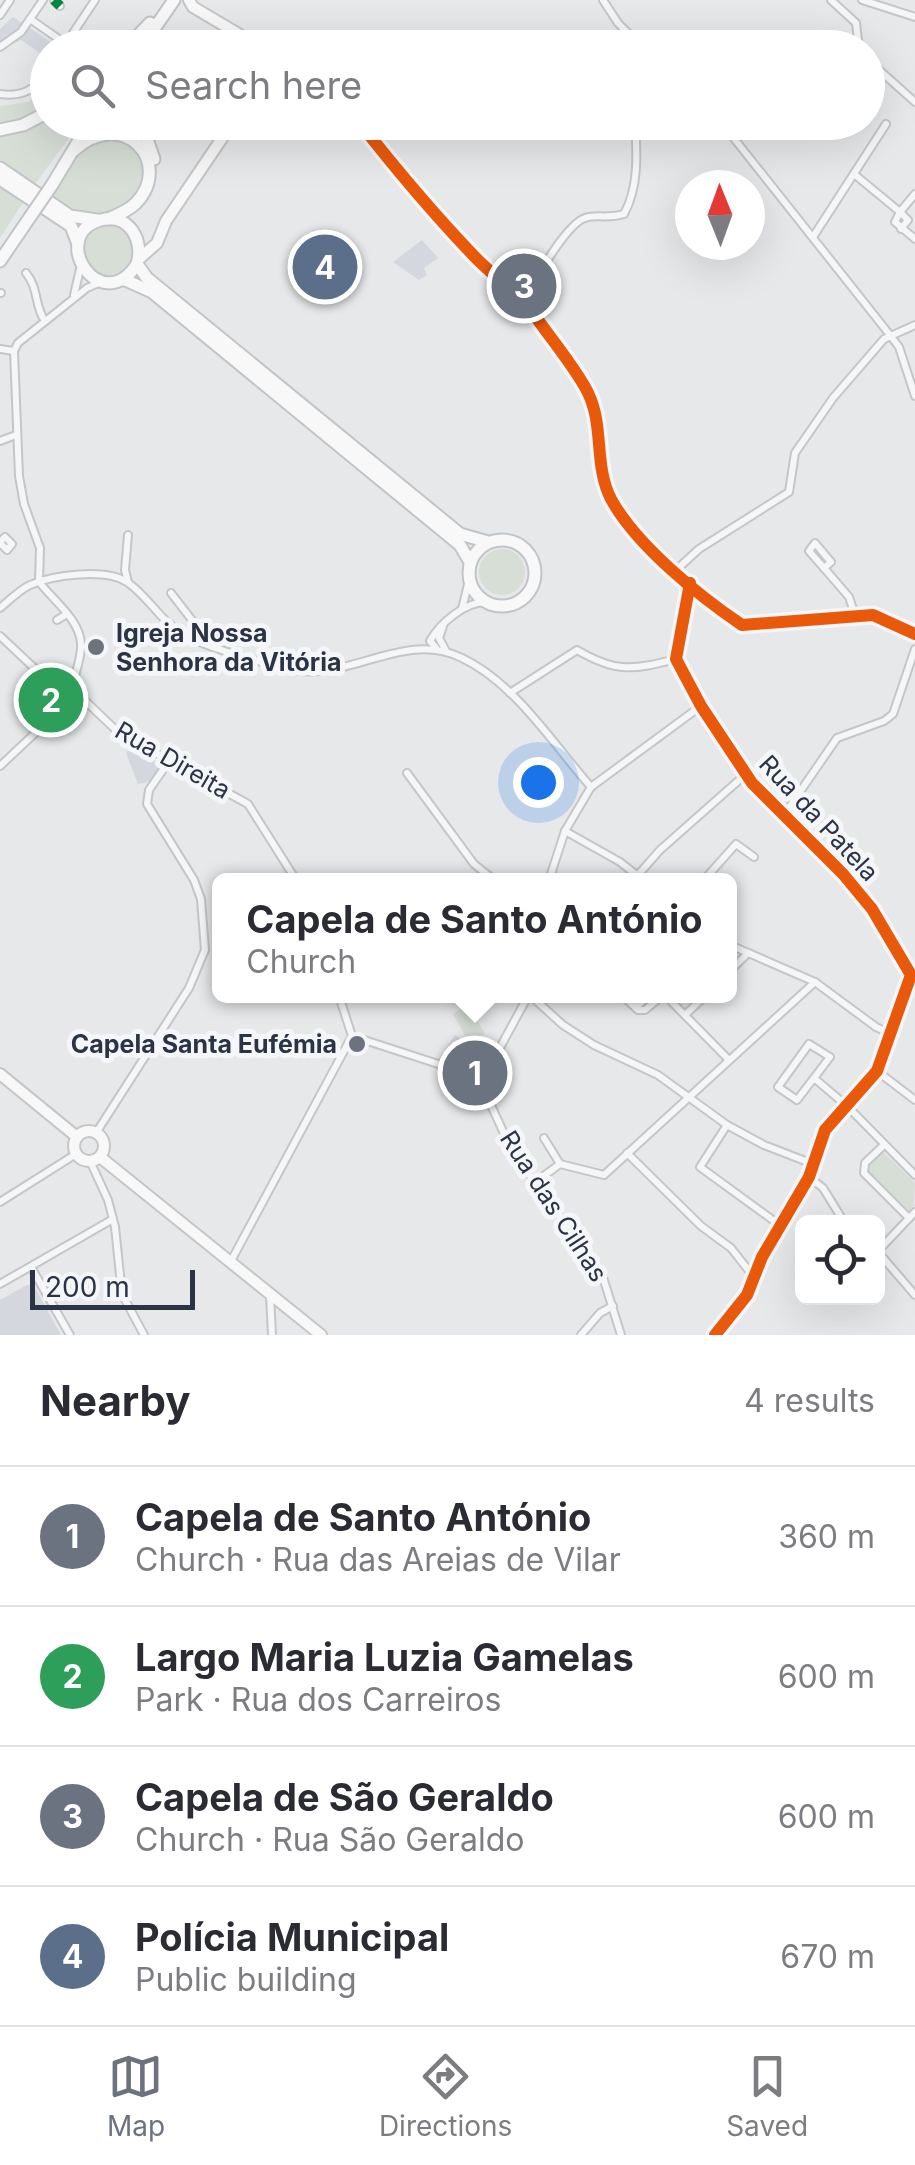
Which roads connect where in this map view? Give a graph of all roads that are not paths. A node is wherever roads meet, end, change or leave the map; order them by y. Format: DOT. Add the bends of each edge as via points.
graph roads {
  1 [pos="10,0"];
  2 [pos="43,0"];
  3 [pos="96,0"];
  4 [pos="603,0"];
  5 [pos="831,0"];
  6 [pos="862,0"];
  7 [pos="169,3"];
  8 [pos="191,3"];
  9 [pos="0,15"];
  10 [pos="915,18"];
  11 [pos="30,19"];
  12 [pos="150,23"];
  13 [pos="622,28"];
  14 [pos="44,30"];
  15 [pos="75,30"];
  16 [pos="143,30"];
  17 [pos="147,30"];
  18 [pos="152,30"];
  19 [pos="234,30"];
  20 [pos="856,30"];
  21 [pos="0,47"];
  22 [pos="885,75"];
  23 [pos="30,91"];
  24 [pos="0,94"];
  25 [pos="915,102"];
  26 [pos="30,121"];
  27 [pos="0,130"];
  28 [pos="76,140"];
  29 [pos="79,140"];
  30 [pos="88,140"];
  31 [pos="133,140"];
  32 [pos="147,140"];
  33 [pos="221,140"];
  34 [pos="374,140"];
  35 [pos="636,140"];
  36 [pos="735,140"];
  37 [pos="876,140"];
  38 [pos="73,151"];
  39 [pos="0,168"];
  40 [pos="854,174"];
  41 [pos="0,179"];
  42 [pos="48,183"];
  43 [pos="915,194"];
  44 [pos="900,212"];
  45 [pos="27,215"];
  46 [pos="105,220"];
  47 [pos="137,236"];
  48 [pos="813,238"];
  49 [pos="915,239"];
  50 [pos="157,243"];
  51 [pos="78,244"];
  52 [pos="0,252"];
  53 [pos="0,261"];
  54 [pos="138,261"];
  55 [pos="81,264"];
  56 [pos="26,273"];
  57 [pos="123,279"];
  58 [pos="102,281"];
  59 [pos="522,299"];
  60 [pos="71,300"];
  61 [pos="45,321"];
  62 [pos="915,325"];
  63 [pos="891,336"];
  64 [pos="0,349"];
  65 [pos="14,351"];
  66 [pos="915,396"];
  67 [pos="16,436"];
  68 [pos="0,440"];
  69 [pos="128,534"];
  70 [pos="488,542"];
  71 [pos="470,562"];
  72 [pos="824,568"];
  73 [pos="675,570"];
  74 [pos="469,580"];
  75 [pos="39,582"];
  76 [pos="128,583"];
  77 [pos="690,583"];
  78 [pos="171,593"];
  79 [pos="486,602"];
  80 [pos="0,608"];
  81 [pos="462,610"];
  82 [pos="67,614"];
  83 [pos="855,616"];
  84 [pos="58,620"];
  85 [pos="441,627"];
  86 [pos="915,634"];
  87 [pos="0,636"];
  88 [pos="198,640"];
  89 [pos="406,648"];
  90 [pos="915,648"];
  91 [pos="447,652"];
  92 [pos="676,659"];
  93 [pos="72,690"];
  94 [pos="510,693"];
  95 [pos="701,706"];
  96 [pos="169,762"];
  97 [pos="0,766"];
  98 [pos="407,773"];
  99 [pos="746,774"];
  100 [pos="590,788"];
  101 [pos="784,816"];
  102 [pos="565,831"];
  103 [pos="754,856"];
  104 [pos="292,873"];
  105 [pos="485,873"];
  106 [pos="551,873"];
  107 [pos="632,873"];
  108 [pos="644,873"];
  109 [pos="710,873"];
  110 [pos="737,948"];
  111 [pos="748,953"];
  112 [pos="737,964"];
  113 [pos="913,975"];
  114 [pos="815,982"];
  115 [pos="341,1003"];
  116 [pos="525,1003"];
  117 [pos="537,1003"];
  118 [pos="631,1003"];
  119 [pos="640,1003"];
  120 [pos="654,1003"];
  121 [pos="672,1003"];
  122 [pos="698,1003"];
  123 [pos="636,1007"];
  124 [pos="685,1015"];
  125 [pos="891,1034"];
  126 [pos="352,1036"];
  127 [pos="728,1059"];
  128 [pos="478,1068"];
  129 [pos="877,1071"];
  130 [pos="0,1074"];
  131 [pos="469,1074"];
  132 [pos="814,1078"];
  133 [pos="480,1079"];
  134 [pos="686,1097"];
  135 [pos="915,1100"];
  136 [pos="847,1106"];
  137 [pos="727,1125"];
  138 [pos="96,1132"];
  139 [pos="77,1137"];
  140 [pos="544,1138"];
  141 [pos="884,1145"];
  142 [pos="627,1153"];
  143 [pos="76,1154"];
  144 [pos="95,1159"];
  145 [pos="560,1164"];
  146 [pos="813,1164"];
  147 [pos="915,1176"];
  148 [pos="809,1177"];
  149 [pos="534,1183"];
  150 [pos="0,1202"];
  151 [pos="840,1215"];
  152 [pos="912,1215"];
  153 [pos="113,1219"];
  154 [pos="781,1226"];
  155 [pos="885,1244"];
  156 [pos="885,1260"];
  157 [pos="231,1261"];
  158 [pos="31,1267"];
  159 [pos="753,1276"];
  160 [pos="0,1284"];
  161 [pos="270,1294"];
  162 [pos="915,1296"];
  163 [pos="613,1306"];
  164 [pos="70,1335"];
  165 [pos="144,1335"];
  166 [pos="272,1335"];
  167 [pos="321,1335"];
  168 [pos="581,1335"];
  169 [pos="621,1335"];
  170 [pos="716,1335"];
  1 -- 9 [label="street"];
  2 -- 11 [label="street"];
  3 -- 15 [label="street"];
  4 -- 13 [label="street"];
  5 -- 20 [label="street"];
  6 -- 10 [label="street"];
  7 -- 8 [label="street"];
  7 -- 12 [label="main road"];
  7 -- 18 [label="main road"];
  8 -- 19 [label="street"];
  11 -- 14 [label="street"];
  11 -- 21 [label="street"];
  12 -- 16 [label="main road"];
  12 -- 17 [label="main road"];
  22 -- 25 [label="street"];
  23 -- 24 [label="street"];
  26 -- 27 [label="main road"];
  28 -- 42 [label="main road"];
  29 -- 38 [label="main road"];
  30 -- 38 [label="main road"];
  31 -- 46 [label="main road" via="146,156 148,179 130,208"];
  32 -- 47 [label="main road" via="155,174 137,215"];
  33 -- 50 [label="street"];
  34 -- 59 [label="street" via="462,243"];
  35 -- 59 [label="street" via="624,214 587,216 573,225"];
  36 -- 48 [label="street"];
  37 -- 40 [label="street"];
  38 -- 42 [label="main road"];
  39 -- 46 [label="main road" via="70,216"];
  40 -- 44 [label="street"];
  40 -- 48 [label="street"];
  41 -- 51 [label="main road" via="71,226"];
  42 -- 45 [label="main road"];
  43 -- 44 [label="street"];
  44 -- 49 [label="street" via="908,220 902,229"];
  45 -- 52 [label="main road"];
  45 -- 53 [label="main road"];
  46 -- 47 [label="main road" via="122,222"];
  46 -- 51 [label="main road" via="84,231"];
  47 -- 50 [label="street"];
  47 -- 54 [label="main road"];
  48 -- 63 [label="street"];
  50 -- 54 [label="street"];
  51 -- 55 [label="main road"];
  54 -- 57 [label="main road"];
  54 -- 70 [label="main road" via="147,278 457,532"];
  55 -- 58 [label="main road"];
  55 -- 60 [label="street"];
  56 -- 61 [label="street"];
  57 -- 58 [label="main road"];
  57 -- 71 [label="main road" via="153,292 460,545"];
  58 -- 60 [label="street"];
  59 -- 73 [label="street" via="589,394 612,499"];
  60 -- 61 [label="street"];
  61 -- 65 [label="street"];
  62 -- 63 [label="street"];
  63 -- 66 [label="street"];
  63 -- 73 [label="street" via="806,434 788,492"];
  64 -- 65 [label="street"];
  65 -- 67 [label="street"];
  67 -- 68 [label="street"];
  67 -- 75 [label="street" via="24,504 40,548"];
  69 -- 76 [label="street"];
  70 -- 71 [label="main road"];
  70 -- 79 [label="main road" via="522,546 536,570 531,590 516,603"];
  71 -- 74 [label="main road"];
  72 -- 83 [label="street"];
  73 -- 77 [label="street"];
  74 -- 79 [label="main road"];
  74 -- 81 [label="street"];
  75 -- 76 [label="street" via="102,573"];
  75 -- 80 [label="street"];
  75 -- 82 [label="street"];
  76 -- 88 [label="street" via="172,627"];
  77 -- 83 [label="street" via="742,625"];
  77 -- 92 [label="street"];
  78 -- 88 [label="street" via="195,624"];
  79 -- 81 [label="street"];
  81 -- 85 [label="street"];
  82 -- 84 [label="street"];
  82 -- 93 [label="street" via="82,647"];
  83 -- 86 [label="street" via="884,618"];
  85 -- 89 [label="street"];
  85 -- 91 [label="street"];
  87 -- 93 [label="street, Rua Direita" via="47,680"];
  88 -- 89 [label="street" via="318,674"];
  89 -- 91 [label="street"];
  90 -- 101 [label="street" via="893,714 838,738"];
  91 -- 94 [label="street" via="478,666"];
  92 -- 94 [label="street" via="635,670 603,665 577,650"];
  92 -- 95 [label="street, Rua da Patela"];
  93 -- 96 [label="street, Rua Direita" via="118,733"];
  93 -- 97 [label="street" via="66,704"];
  94 -- 100 [label="street"];
  95 -- 99 [label="street, Rua da Patela"];
  95 -- 100 [label="street"];
  96 -- 104 [label="street, Rua Direita" via="248,804"];
  96 -- 138 [label="street" via="147,804 194,880 204,950 189,988"];
  98 -- 105 [label="street"];
  99 -- 101 [label="street, Rua da Patela"];
  99 -- 108 [label="street" via="660,850"];
  100 -- 102 [label="street"];
  101 -- 113 [label="street, Rua da Patela" via="872,909"];
  102 -- 106 [label="street"];
  102 -- 107 [label="street"];
  103 -- 109 [label="street" via="736,844"];
  110 -- 111 [label="street"];
  111 -- 112 [label="street"];
  111 -- 114 [label="street"];
  113 -- 125 [label="street, Rua da Patela"];
  114 -- 125 [label="street"];
  114 -- 127 [label="street"];
  115 -- 126 [label="street"];
  116 -- 128 [label="street" via="496,1055"];
  117 -- 134 [label="street" via="594,1045 658,1075"];
  118 -- 123 [label="street"];
  119 -- 123 [label="street"];
  120 -- 123 [label="street"];
  121 -- 124 [label="street"];
  122 -- 124 [label="street"];
  124 -- 127 [label="street"];
  125 -- 129 [label="street, Rua da Patela"];
  126 -- 131 [label="street"];
  126 -- 157 [label="street"];
  127 -- 134 [label="street"];
  128 -- 131 [label="street"];
  128 -- 133 [label="street"];
  129 -- 135 [label="street"];
  129 -- 136 [label="street, Rua da Patela"];
  130 -- 139 [label="street"];
  131 -- 133 [label="street"];
  132 -- 132 [label="street" via="797,1100 778,1087 809,1044 830,1058"];
  132 -- 136 [label="street"];
  133 -- 149 [label="street, Rua das Cilhas"];
  134 -- 137 [label="street"];
  134 -- 142 [label="street"];
  136 -- 141 [label="street"];
  136 -- 146 [label="street, Rua da Patela" via="825,1130"];
  137 -- 146 [label="street"];
  137 -- 154 [label="street" via="700,1167"];
  138 -- 139 [label="street"];
  138 -- 144 [label="street" via="104,1144"];
  139 -- 143 [label="street"];
  140 -- 145 [label="street"];
  141 -- 147 [label="street"];
  141 -- 152 [label="street" via="864,1173"];
  142 -- 145 [label="street" via="604,1175"];
  142 -- 159 [label="street"];
  143 -- 144 [label="street"];
  143 -- 150 [label="street"];
  144 -- 153 [label="street"];
  144 -- 157 [label="street"];
  145 -- 149 [label="street"];
  146 -- 148 [label="street, Rua da Patela"];
  148 -- 151 [label="street"];
  148 -- 154 [label="street, Rua da Patela"];
  149 -- 163 [label="street, Rua das Cilhas" via="587,1249"];
  152 -- 155 [label="street"];
  153 -- 158 [label="street"];
  153 -- 165 [label="street" via="122,1294"];
  154 -- 159 [label="street, Rua da Patela"];
  156 -- 162 [label="street"];
  157 -- 161 [label="street"];
  158 -- 160 [label="street"];
  158 -- 164 [label="street"];
  159 -- 170 [label="street, Rua da Patela" via="747,1295"];
  161 -- 166 [label="street"];
  161 -- 167 [label="street"];
  163 -- 168 [label="street"];
  163 -- 169 [label="street, Rua das Cilhas"];
}
